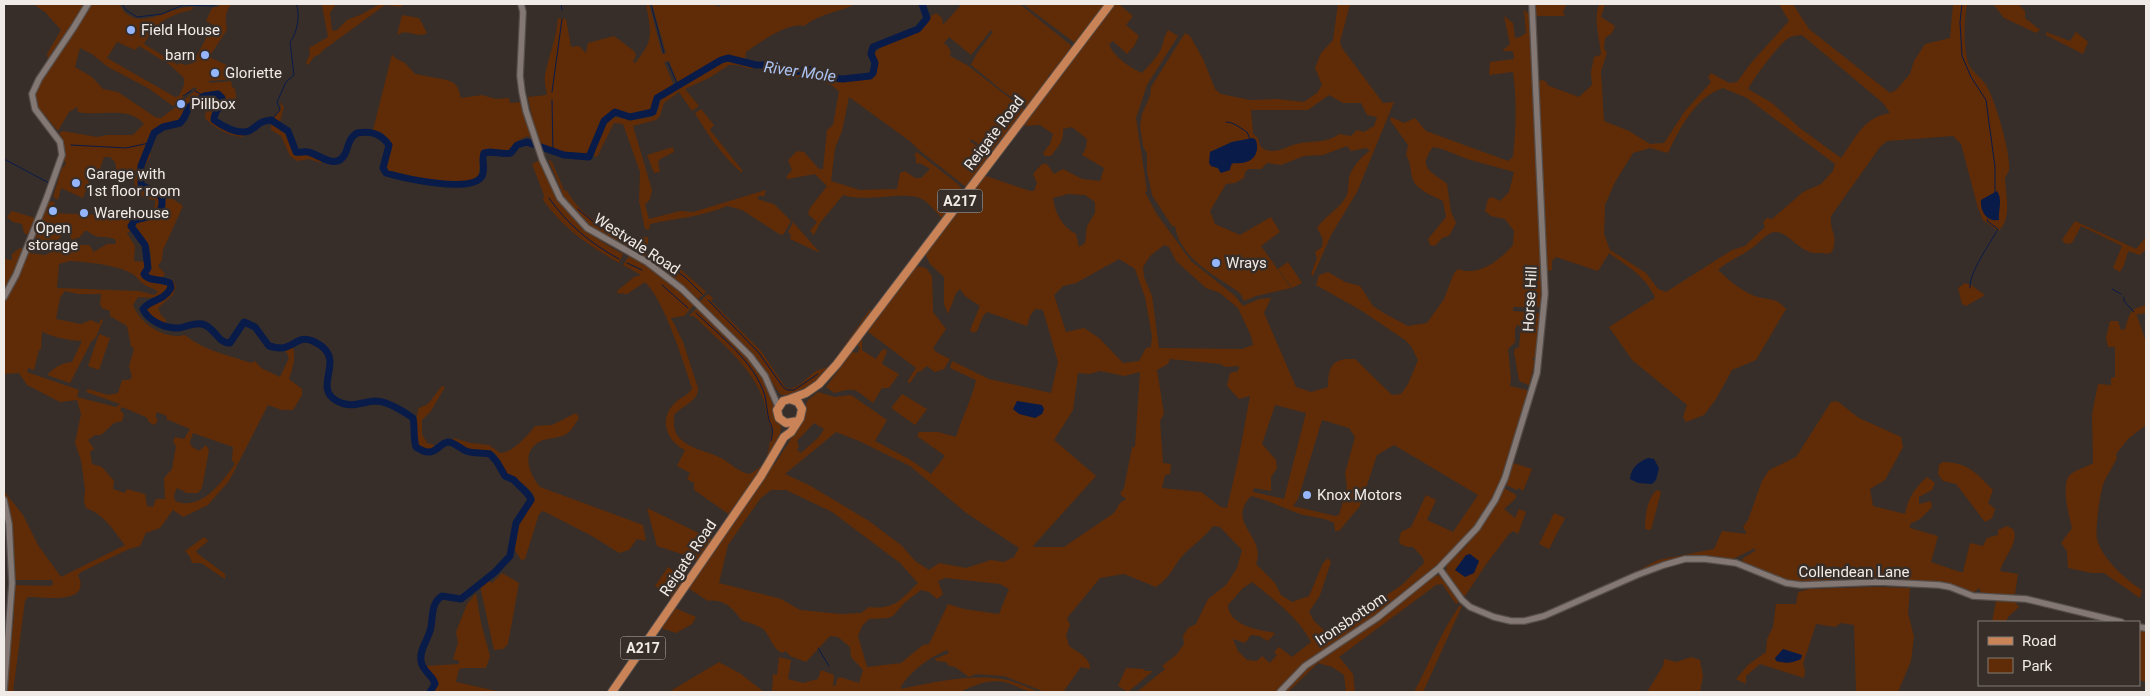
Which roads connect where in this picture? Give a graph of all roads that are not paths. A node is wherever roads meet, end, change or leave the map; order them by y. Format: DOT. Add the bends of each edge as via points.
graph roads {
  1 [pos="88,4"];
  2 [pos="521,4"];
  3 [pos="1110,4"];
  4 [pos="1532,4"];
  5 [pos="4,298"];
  6 [pos="774,393"];
  7 [pos="806,393"];
  8 [pos="788,399"];
  9 [pos="800,405"];
  10 [pos="778,406"];
  11 [pos="782,421"];
  12 [pos="798,421"];
  13 [pos="784,437"];
  14 [pos="4,500"];
  15 [pos="6,514"];
  16 [pos="1439,568"];
  17 [pos="2117,621"];
  18 [pos="4,690"];
  19 [pos="612,692"];
  20 [pos="1280,692"];
  1 -- 5 [label="street" via="32,94 35,109 60,142 62,155 48,197"];
  2 -- 6 [label="street, Westvale Road" via="520,81 526,111 542,159 560,198 580,221 605,240 657,269 682,288 750,356"];
  3 -- 7 [label="main road, Reigate Road / A217" via="837,364"];
  4 -- 16 [label="street, Horse Hill" via="1546,273 1537,374 1510,463 1495,500 1476,528"];
  6 -- 8 [label="street"];
  6 -- 10 [label="street, Westvale Road"];
  7 -- 8 [label="main road, Reigate Road / A217"];
  7 -- 9 [label="main road, Reigate Road / A217"];
  8 -- 9 [label="main road"];
  8 -- 10 [label="main road"];
  9 -- 12 [label="main road" via="802,414"];
  10 -- 11 [label="main road"];
  11 -- 12 [label="main road" via="790,424"];
  11 -- 13 [label="main road"];
  12 -- 13 [label="main road, Reigate Road / A217"];
  13 -- 19 [label="main road, Reigate Road / A217" via="761,476"];
  14 -- 15 [label="street"];
  15 -- 18 [label="street" via="12,599"];
  16 -- 17 [label="street, Collendean Lane" via="1470,607 1511,621 1544,616 1664,565 1685,559 1705,559 1736,563 1786,583 1939,585 1974,596 2026,599"];
  16 -- 20 [label="street, Ironsbottom" via="1377,618 1305,666"];
}
